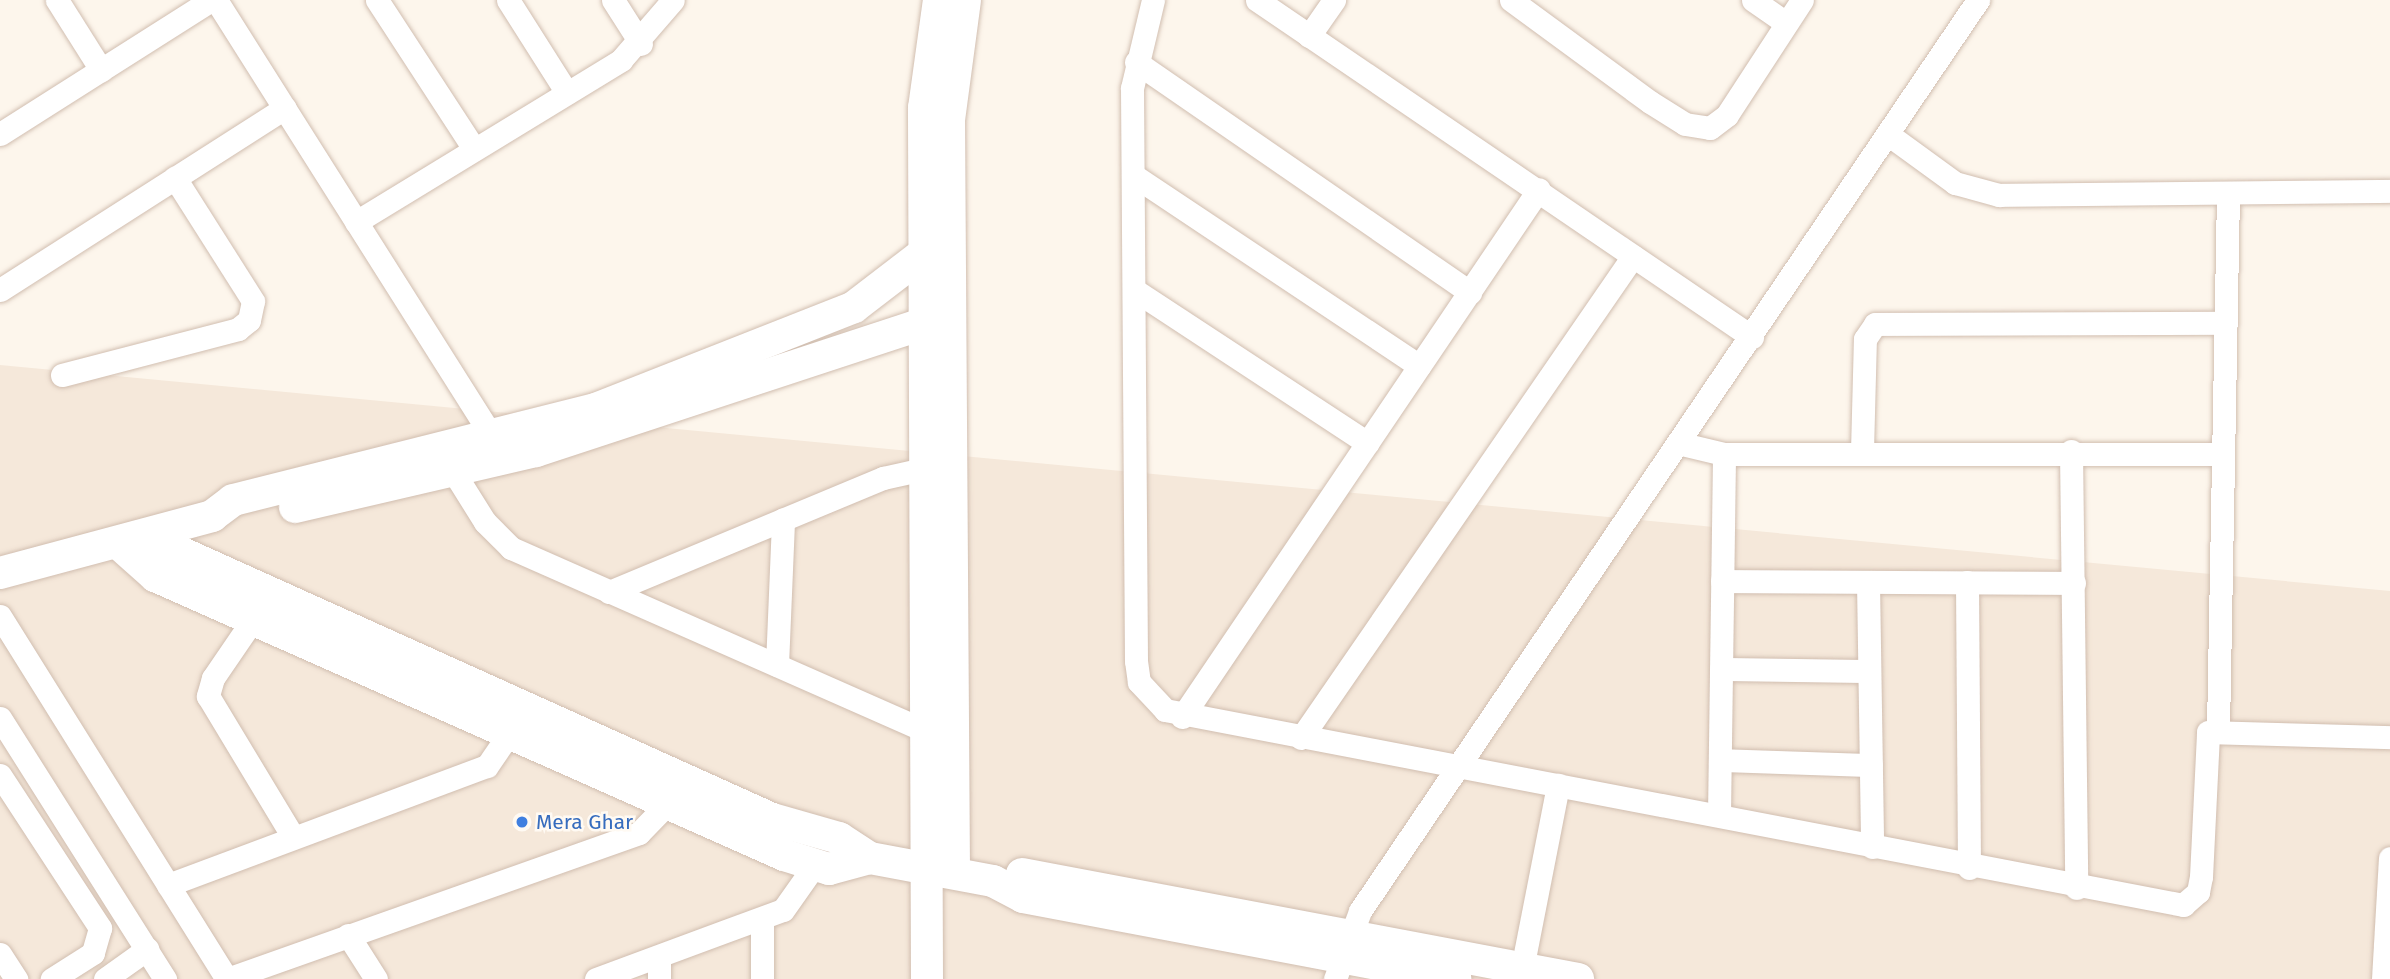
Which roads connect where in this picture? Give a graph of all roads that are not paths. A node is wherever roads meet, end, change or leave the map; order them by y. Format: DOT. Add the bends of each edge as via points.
graph roads {
  1 [pos="57,0"];
  2 [pos="214,0"];
  3 [pos="376,0"];
  4 [pos="508,0"];
  5 [pos="613,0"];
  6 [pos="673,0"];
  7 [pos="939,0"];
  8 [pos="965,0"];
  9 [pos="1153,0"];
  10 [pos="1257,0"];
  11 [pos="1334,0"];
  12 [pos="1511,0"];
  13 [pos="1753,0"];
  14 [pos="1802,0"];
  15 [pos="1978,0"];
  16 [pos="1786,23"];
  17 [pos="1310,36"];
  18 [pos="641,44"];
  19 [pos="1136,62"];
  20 [pos="101,70"];
  21 [pos="567,93"];
  22 [pos="285,108"];
  23 [pos="0,134"];
  24 [pos="1889,135"];
  25 [pos="474,149"];
  26 [pos="1133,175"];
  27 [pos="175,178"];
  28 [pos="1539,189"];
  29 [pos="2390,191"];
  30 [pos="2228,195"];
  31 [pos="356,222"];
  32 [pos="923,254"];
  33 [pos="1633,256"];
  34 [pos="0,290"];
  35 [pos="1136,291"];
  36 [pos="1469,292"];
  37 [pos="934,303"];
  38 [pos="2226,323"];
  39 [pos="1752,337"];
  40 [pos="1419,366"];
  41 [pos="62,374"];
  42 [pos="493,438"];
  43 [pos="1367,443"];
  44 [pos="1682,444"];
  45 [pos="1862,451"];
  46 [pos="2071,452"];
  47 [pos="1724,454"];
  48 [pos="2222,454"];
  49 [pos="928,468"];
  50 [pos="453,471"];
  51 [pos="212,516"];
  52 [pos="783,519"];
  53 [pos="118,543"];
  54 [pos="3,566"];
  55 [pos="1722,581"];
  56 [pos="1868,582"];
  57 [pos="1967,582"];
  58 [pos="2074,583"];
  59 [pos="608,592"];
  60 [pos="0,617"];
  61 [pos="254,618"];
  62 [pos="777,665"];
  63 [pos="1721,670"];
  64 [pos="1869,671"];
  65 [pos="1182,716"];
  66 [pos="0,718"];
  67 [pos="2218,729"];
  68 [pos="511,731"];
  69 [pos="931,733"];
  70 [pos="2390,737"];
  71 [pos="1301,738"];
  72 [pos="1720,760"];
  73 [pos="1871,765"];
  74 [pos="1461,767"];
  75 [pos="0,775"];
  76 [pos="1558,785"];
  77 [pos="670,801"];
  78 [pos="1720,815"];
  79 [pos="293,837"];
  80 [pos="1872,847"];
  81 [pos="870,858"];
  82 [pos="2390,858"];
  83 [pos="814,866"];
  84 [pos="1969,868"];
  85 [pos="940,871"];
  86 [pos="2389,882"];
  87 [pos="168,885"];
  88 [pos="2076,888"];
  89 [pos="762,921"];
  90 [pos="348,935"];
  91 [pos="147,949"];
  92 [pos="0,954"];
  93 [pos="1342,956"];
  94 [pos="1417,966"];
  95 [pos="659,968"];
  96 [pos="1520,974"];
  97 [pos="16,979"];
  98 [pos="52,979"];
  99 [pos="106,979"];
  100 [pos="165,979"];
  101 [pos="227,979"];
  102 [pos="376,979"];
  103 [pos="596,979"];
  104 [pos="762,979"];
  105 [pos="927,979"];
  106 [pos="1455,979"];
  107 [pos="1578,979"];
  108 [pos="2383,979"];
  1 -- 20 [label="street"];
  2 -- 20 [label="street"];
  2 -- 22 [label="street"];
  3 -- 25 [label="street"];
  4 -- 21 [label="street"];
  5 -- 18 [label="street"];
  6 -- 18 [label="street"];
  7 -- 32 [label="street" via="926,68"];
  8 -- 37 [label="street" via="949,120"];
  9 -- 19 [label="street"];
  10 -- 17 [label="street"];
  11 -- 17 [label="street"];
  12 -- 16 [label="street" via="1650,102 1697,128 1710,128 1727,115"];
  13 -- 16 [label="street"];
  14 -- 16 [label="street"];
  15 -- 24 [label="street"];
  17 -- 28 [label="street"];
  18 -- 21 [label="street"];
  19 -- 26 [label="street"];
  19 -- 36 [label="street"];
  20 -- 23 [label="street"];
  21 -- 25 [label="street"];
  22 -- 27 [label="street"];
  22 -- 31 [label="street"];
  24 -- 30 [label="street" via="1936,172 1977,191"];
  24 -- 39 [label="street"];
  25 -- 31 [label="street"];
  26 -- 35 [label="street"];
  26 -- 40 [label="street"];
  27 -- 34 [label="street"];
  27 -- 41 [label="street" via="253,301 249,320 238,329"];
  28 -- 33 [label="street"];
  28 -- 36 [label="street"];
  29 -- 30 [label="street"];
  30 -- 38 [label="street"];
  31 -- 42 [label="street"];
  32 -- 37 [label="street"];
  32 -- 42 [label="street" via="853,307 598,408"];
  33 -- 39 [label="street"];
  33 -- 71 [label="street"];
  35 -- 43 [label="street"];
  35 -- 65 [label="street" via="1136,661 1151,700"];
  36 -- 40 [label="street"];
  37 -- 49 [label="street"];
  37 -- 50 [label="street" via="536,451"];
  37 -- 85 [label="street"];
  38 -- 45 [label="street" via="1875,324 1866,339"];
  38 -- 48 [label="street"];
  39 -- 44 [label="street"];
  40 -- 43 [label="street"];
  42 -- 51 [label="street" via="233,500"];
  43 -- 65 [label="street"];
  44 -- 47 [label="street"];
  44 -- 74 [label="street"];
  45 -- 46 [label="street"];
  45 -- 47 [label="street"];
  46 -- 48 [label="street"];
  46 -- 58 [label="street"];
  47 -- 55 [label="street"];
  48 -- 67 [label="street"];
  49 -- 52 [label="street" via="883,478"];
  49 -- 69 [label="street"];
  50 -- 51 [label="street" via="236,521"];
  50 -- 59 [label="street" via="485,522 511,548"];
  51 -- 53 [label="street"];
  52 -- 59 [label="street"];
  52 -- 62 [label="street"];
  53 -- 54 [label="street"];
  53 -- 61 [label="street" via="155,576"];
  53 -- 81 [label="street" via="173,549 772,819 839,838"];
  55 -- 56 [label="street"];
  55 -- 63 [label="street"];
  56 -- 57 [label="street"];
  56 -- 64 [label="street"];
  57 -- 58 [label="street"];
  57 -- 84 [label="street"];
  58 -- 88 [label="street"];
  59 -- 62 [label="street"];
  60 -- 87 [label="street"];
  61 -- 68 [label="street"];
  61 -- 79 [label="street" via="213,677 208,696"];
  62 -- 69 [label="street"];
  63 -- 64 [label="street"];
  63 -- 72 [label="street"];
  64 -- 73 [label="street"];
  65 -- 71 [label="street"];
  66 -- 91 [label="street"];
  67 -- 70 [label="street"];
  67 -- 88 [label="street" via="2204,741 2201,877 2192,901 2157,903"];
  68 -- 77 [label="street"];
  68 -- 79 [label="street" via="487,765"];
  69 -- 85 [label="street"];
  71 -- 74 [label="street"];
  72 -- 73 [label="street"];
  72 -- 78 [label="street"];
  73 -- 80 [label="street"];
  74 -- 76 [label="street"];
  74 -- 93 [label="street"];
  75 -- 98 [label="street" via="100,928 93,953"];
  76 -- 78 [label="street"];
  76 -- 96 [label="street"];
  77 -- 83 [label="street"];
  77 -- 90 [label="street" via="639,833"];
  78 -- 80 [label="street"];
  79 -- 87 [label="street"];
  80 -- 84 [label="street"];
  81 -- 83 [label="street" via="842,868"];
  81 -- 85 [label="street"];
  82 -- 86 [label="street"];
  83 -- 89 [label="street" via="793,901"];
  84 -- 88 [label="street"];
  85 -- 93 [label="street" via="993,881 1023,874"];
  85 -- 105 [label="street"];
  86 -- 108 [label="street"];
  87 -- 101 [label="street"];
  89 -- 95 [label="street"];
  89 -- 104 [label="street"];
  90 -- 101 [label="street"];
  90 -- 102 [label="street"];
  91 -- 99 [label="street"];
  91 -- 100 [label="street"];
  92 -- 97 [label="street"];
  93 -- 94 [label="street"];
  94 -- 96 [label="street"];
  94 -- 106 [label="street"];
  95 -- 103 [label="street"];
  96 -- 107 [label="street"];
}
